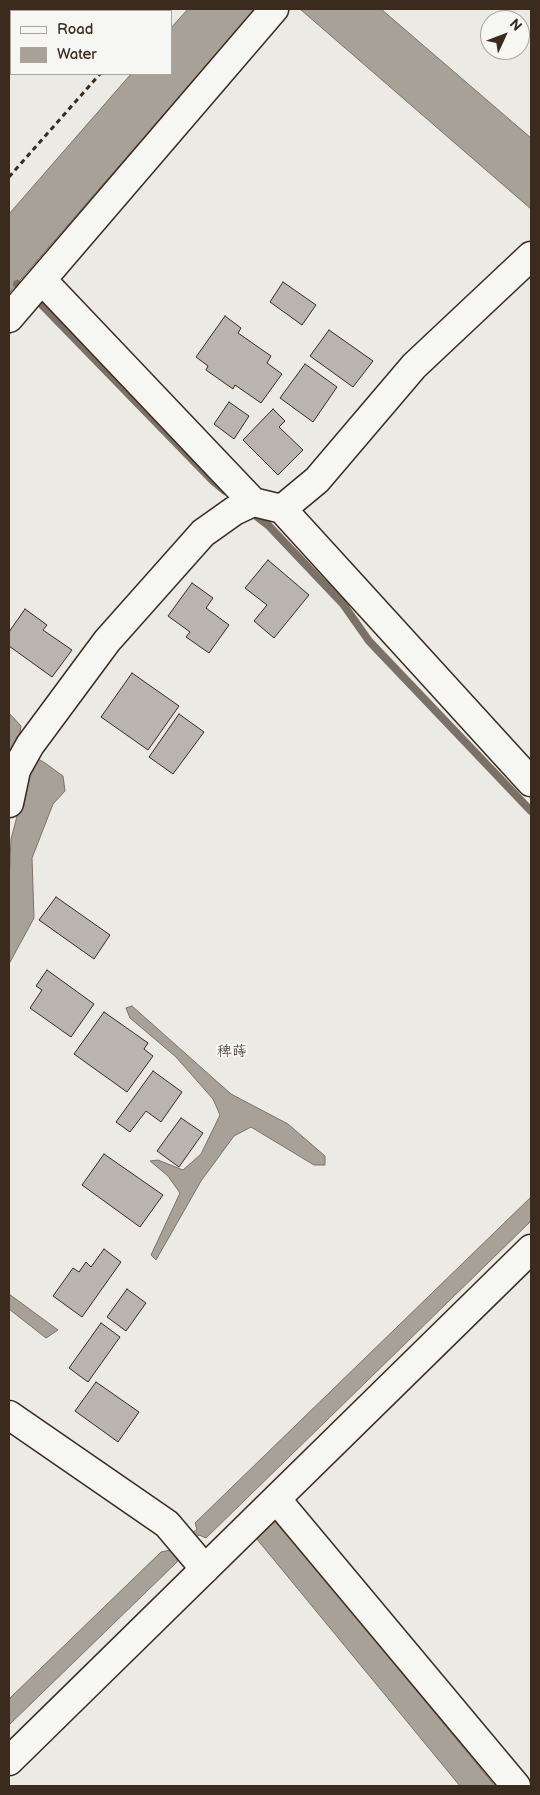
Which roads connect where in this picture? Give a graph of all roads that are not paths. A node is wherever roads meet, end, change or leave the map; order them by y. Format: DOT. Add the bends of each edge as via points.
graph roads {
  1 [pos="274,9"];
  2 [pos="531,256"];
  3 [pos="26,298"];
  4 [pos="244,506"];
  5 [pos="282,509"];
  6 [pos="531,782"];
  7 [pos="9,803"];
  8 [pos="531,1249"];
  9 [pos="9,1416"];
  10 [pos="277,1500"];
  11 [pos="199,1562"];
  12 [pos="9,1761"];
  13 [pos="516,1786"];
  1 -- 3 [label="street"];
  2 -- 5 [label="street" via="414,366 317,480"];
  3 -- 4 [label="street"];
  4 -- 5 [label="street"];
  4 -- 7 [label="street" via="203,533 107,641 30,744 16,770"];
  5 -- 6 [label="street"];
  8 -- 10 [label="street"];
  9 -- 11 [label="street" via="167,1524"];
  10 -- 11 [label="street"];
  10 -- 13 [label="street"];
  11 -- 12 [label="street"];
}
